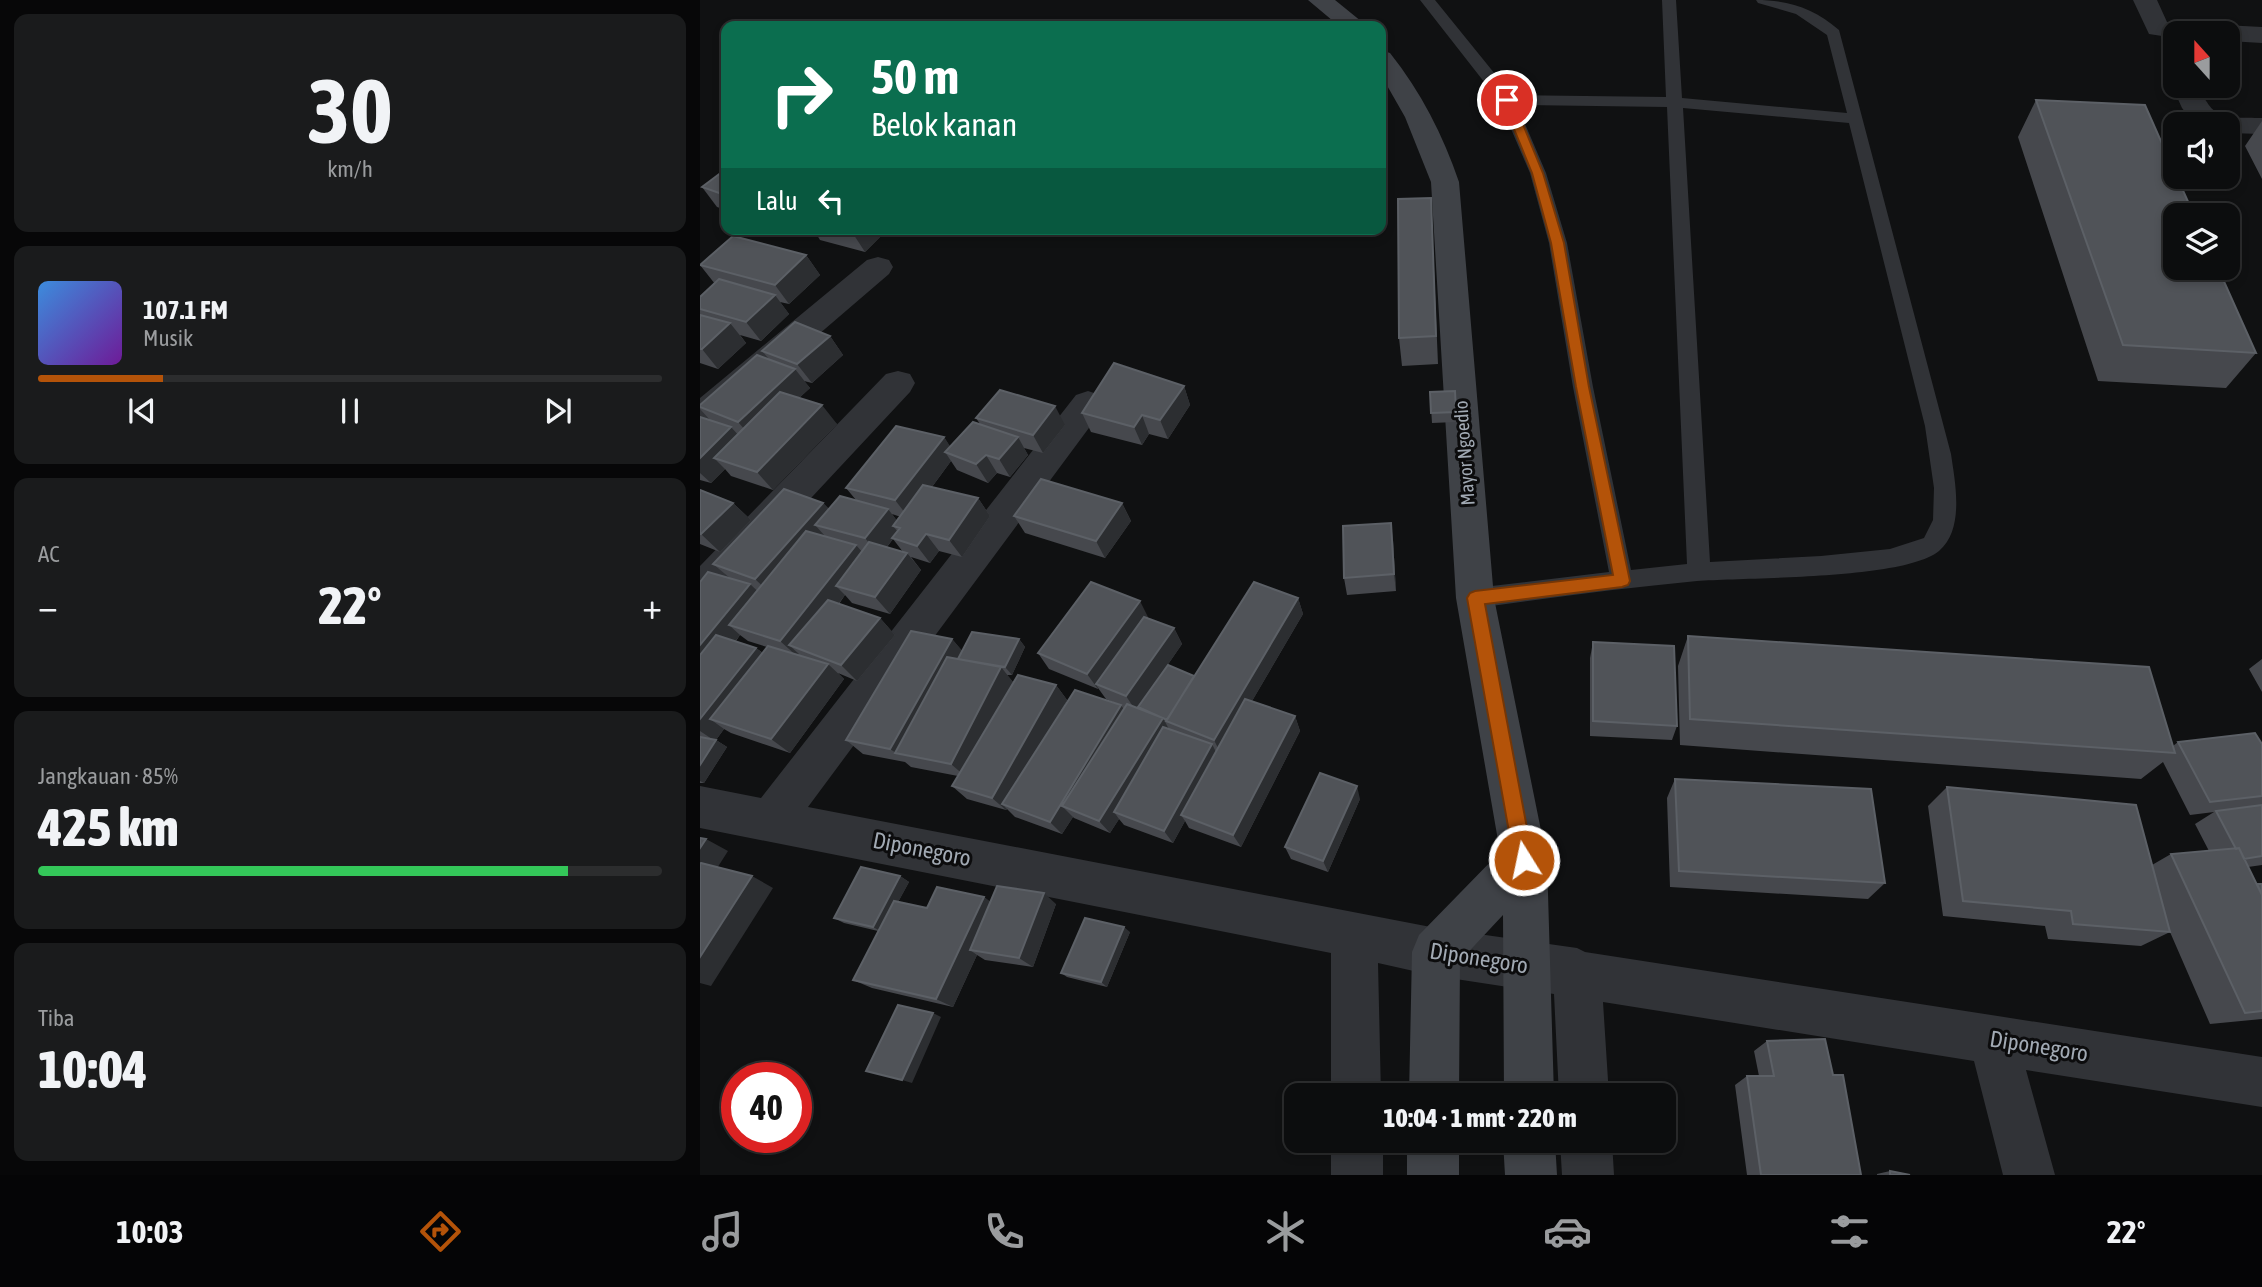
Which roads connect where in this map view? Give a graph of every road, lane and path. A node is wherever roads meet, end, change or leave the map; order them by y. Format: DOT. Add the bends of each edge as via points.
graph roads {
  1 [pos="1320,0"];
  2 [pos="1427,0"];
  3 [pos="1668,0"];
  4 [pos="1763,0"];
  5 [pos="2144,0"];
  6 [pos="1347,21"];
  7 [pos="2158,29"];
  8 [pos="2262,35"];
  9 [pos="2163,40"];
  10 [pos="1386,64"];
  11 [pos="2191,98"];
  12 [pos="1507,100"];
  13 [pos="1674,102"];
  14 [pos="1856,119"];
  15 [pos="2262,126"];
  16 [pos="878,267"];
  17 [pos="898,383"];
  18 [pos="1088,404"];
  19 [pos="700,417"];
  20 [pos="1699,571"];
  21 [pos="1622,581"];
  22 [pos="700,591"];
  23 [pos="1475,598"];
  24 [pos="700,807"];
  25 [pos="771,820"];
  26 [pos="1524,860"];
  27 [pos="1354,934"];
  28 [pos="1436,952"];
  29 [pos="1528,965"];
  30 [pos="1577,972"];
  31 [pos="1993,1038"];
  32 [pos="2262,1082"];
  33 [pos="1356,1083"];
  34 [pos="1434,1083"];
  35 [pos="1529,1083"];
  36 [pos="1583,1083"];
  37 [pos="1357,1153"];
  38 [pos="1433,1153"];
  39 [pos="1530,1153"];
  40 [pos="1587,1153"];
  41 [pos="1357,1175"];
  42 [pos="1433,1175"];
  43 [pos="1531,1175"];
  44 [pos="1588,1175"];
  45 [pos="2029,1175"];
  1 -- 6 [label="street"];
  2 -- 12 [label="lane"];
  3 -- 13 [label="lane"];
  4 -- 14 [label="lane" via="1819,19 1834,33"];
  5 -- 7 [label="street"];
  7 -- 8 [label="street"];
  7 -- 9 [label="street"];
  10 -- 23 [label="street, Mayor Ngoedio" via="1408,93 1445,182"];
  11 -- 15 [label="street" via="2202,116 2221,123"];
  12 -- 13 [label="lane"];
  12 -- 21 [label="lane" via="1538,173 1558,243"];
  13 -- 14 [label="lane"];
  13 -- 20 [label="lane"];
  14 -- 20 [label="lane" via="1935,426 1944,474 1942,528 1934,543 1919,552 1885,560"];
  16 -- 19 [label="street"];
  17 -- 22 [label="street"];
  18 -- 25 [label="street"];
  20 -- 21 [label="lane"];
  21 -- 23 [label="lane"];
  23 -- 26 [label="street, Mayor Ngoedio"];
  24 -- 25 [label="street, Diponegoro"];
  25 -- 27 [label="street, Diponegoro"];
  26 -- 28 [label="street"];
  26 -- 29 [label="street, Mayor Ngoedio"];
  27 -- 28 [label="street, Diponegoro"];
  27 -- 33 [label="street"];
  28 -- 29 [label="street, Diponegoro"];
  28 -- 34 [label="street"];
  29 -- 30 [label="street, Diponegoro"];
  29 -- 35 [label="street, Mayor Ngoedio"];
  30 -- 31 [label="street, Diponegoro"];
  30 -- 36 [label="street"];
  31 -- 32 [label="street, Diponegoro"];
  31 -- 45 [label="street"];
  37 -- 41 [label="street"];
  38 -- 42 [label="street"];
  39 -- 43 [label="street"];
  40 -- 44 [label="street"];
}
